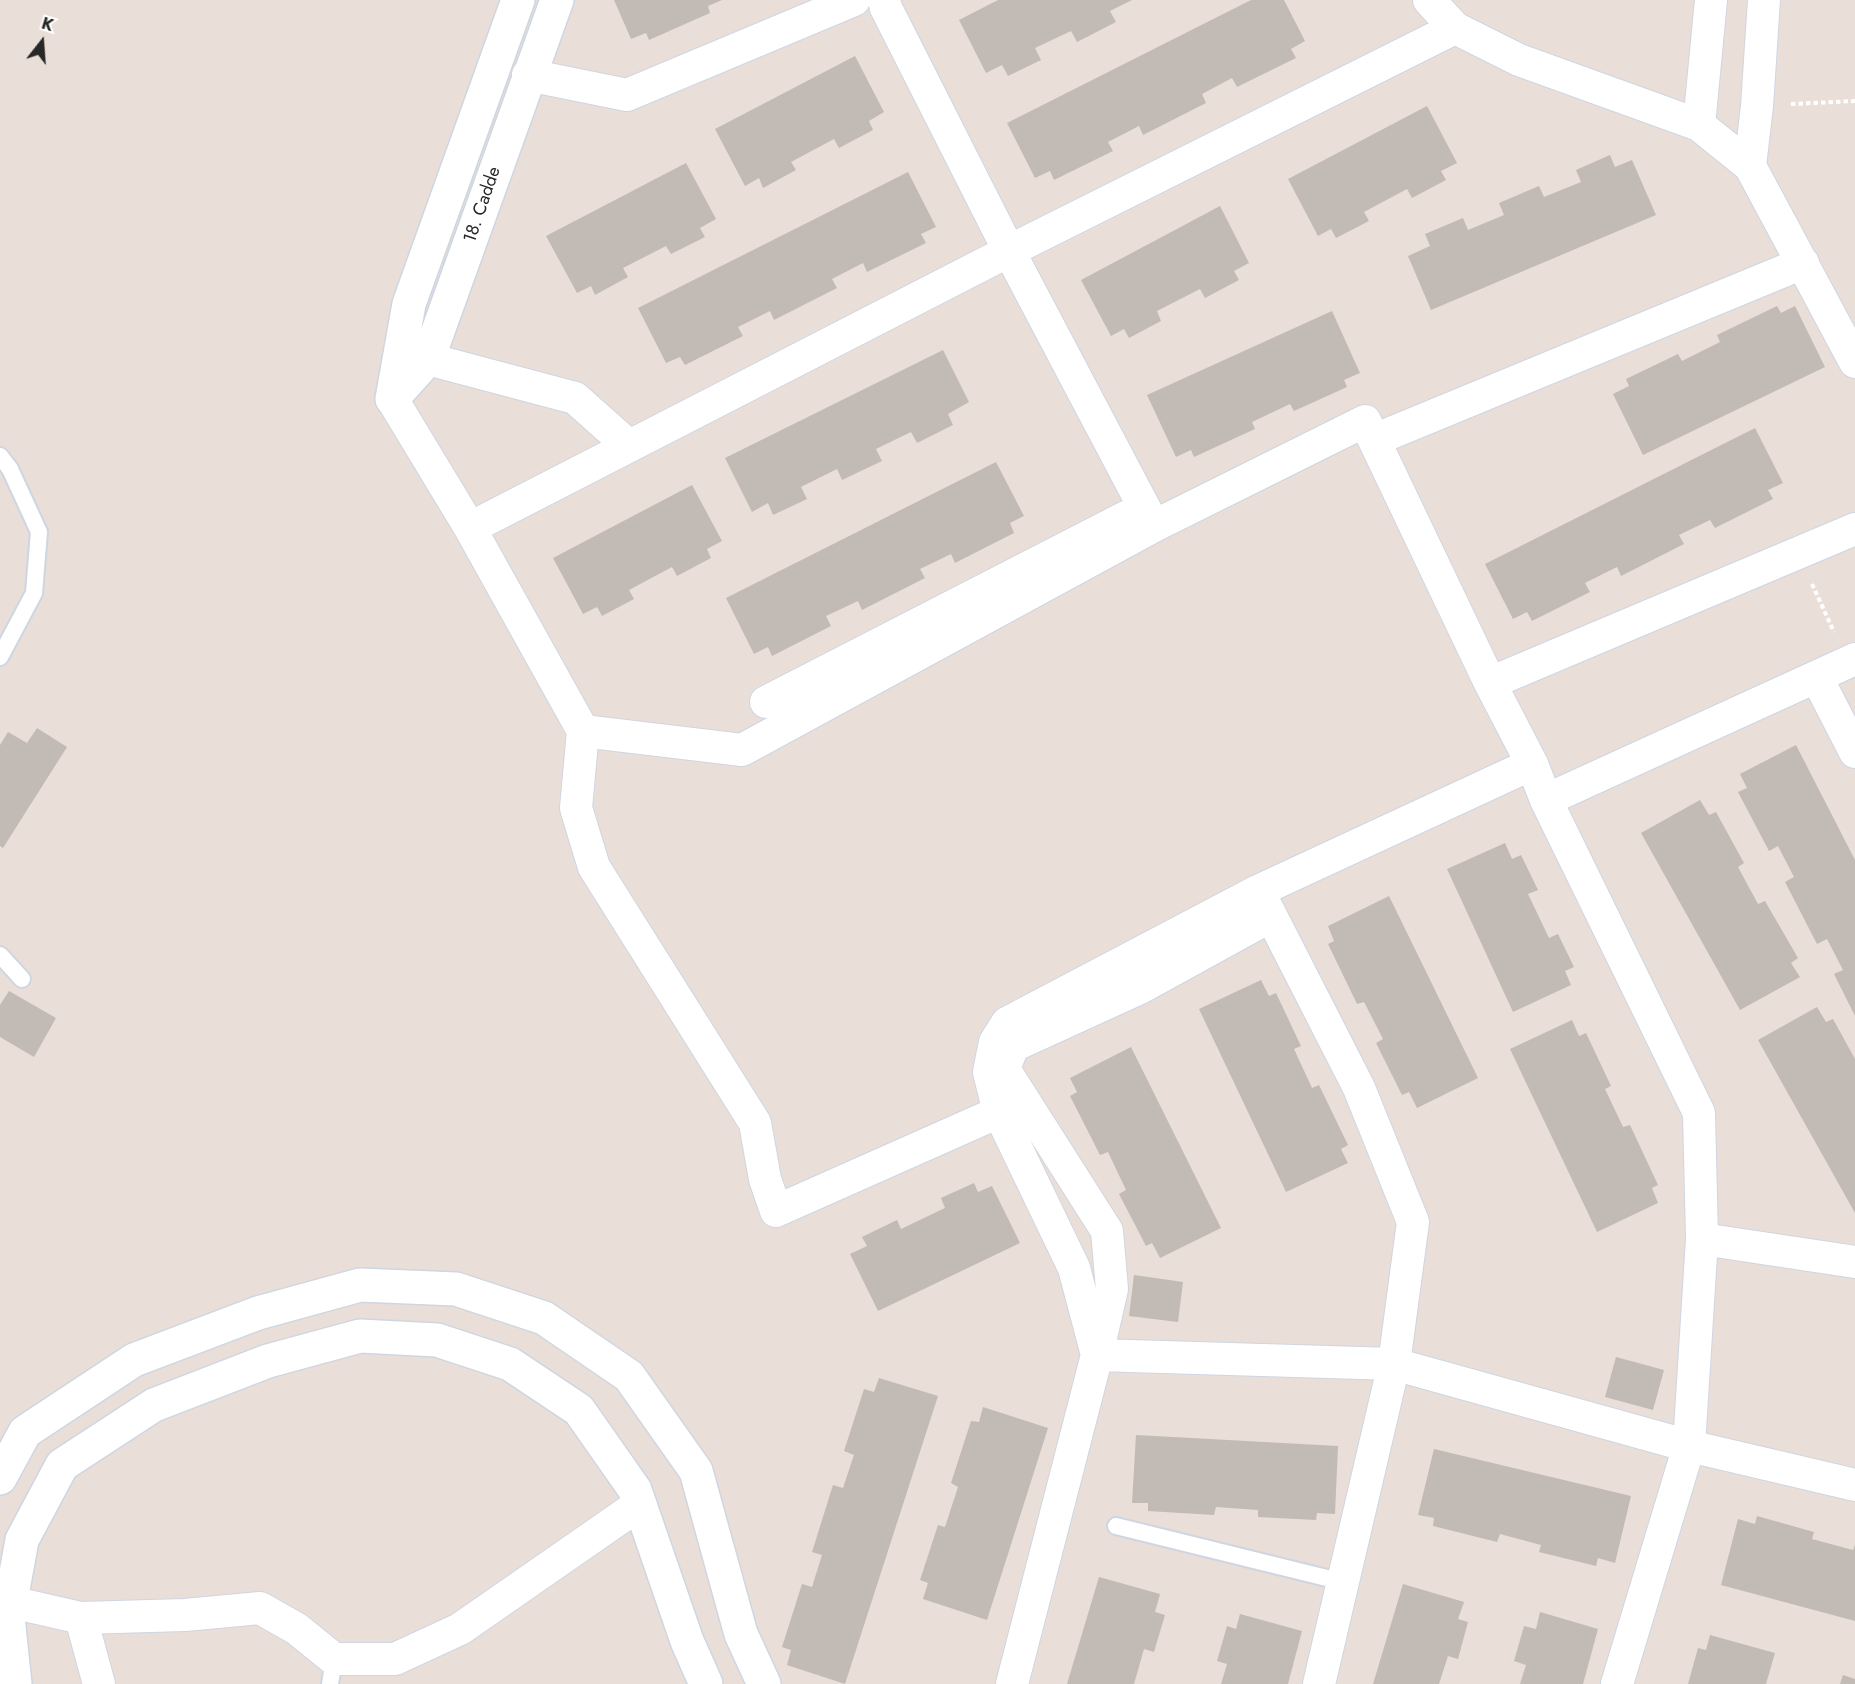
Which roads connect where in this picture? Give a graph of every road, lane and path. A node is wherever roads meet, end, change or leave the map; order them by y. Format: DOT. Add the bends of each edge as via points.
graph roads {
  1 [pos="518,0"];
  2 [pos="557,0"];
  3 [pos="854,0"];
  4 [pos="1429,0"];
  5 [pos="1711,0"];
  6 [pos="1764,0"];
  7 [pos="891,3"];
  8 [pos="1455,28"];
  9 [pos="528,75"];
  10 [pos="1855,101"];
  11 [pos="1757,106"];
  12 [pos="1699,125"];
  13 [pos="1750,166"];
  14 [pos="1009,251"];
  15 [pos="1803,263"];
  16 [pos="428,359"];
  17 [pos="1855,362"];
  18 [pos="392,399"];
  19 [pos="1374,440"];
  20 [pos="629,446"];
  21 [pos="0,456"];
  22 [pos="1150,517"];
  23 [pos="470,528"];
  24 [pos="1855,529"];
  25 [pos="1797,554"];
  26 [pos="0,657"];
  27 [pos="1852,660"];
  28 [pos="1817,678"];
  29 [pos="1490,682"];
  30 [pos="766,702"];
  31 [pos="583,731"];
  32 [pos="1855,752"];
  33 [pos="1532,764"];
  34 [pos="1546,800"];
  35 [pos="1265,903"];
  36 [pos="0,955"];
  37 [pos="22,979"];
  38 [pos="999,1112"];
  39 [pos="1702,1239"];
  40 [pos="1855,1262"];
  41 [pos="1097,1355"];
  42 [pos="1394,1364"];
  43 [pos="1689,1446"];
  44 [pos="0,1478"];
  45 [pos="1855,1485"];
  46 [pos="640,1504"];
  47 [pos="1116,1526"];
  48 [pos="1343,1582"];
  49 [pos="6,1612"];
  50 [pos="81,1618"];
  51 [pos="332,1671"];
  52 [pos="15,1684"];
  53 [pos="99,1684"];
  54 [pos="706,1684"];
  55 [pos="764,1684"];
  56 [pos="1012,1684"];
  57 [pos="1319,1684"];
  58 [pos="1617,1684"];
  1 -- 18 [label="street, 18. Cadde" via="409,304"];
  2 -- 9 [label="street, 18. Cadde"];
  3 -- 9 [label="street" via="627,96"];
  4 -- 8 [label="street"];
  5 -- 12 [label="street"];
  6 -- 11 [label="street"];
  7 -- 14 [label="street"];
  8 -- 12 [label="street" via="1519,60"];
  8 -- 14 [label="street"];
  9 -- 16 [label="street, 18. Cadde"];
  10 -- 11 [label="path"];
  11 -- 13 [label="street"];
  12 -- 13 [label="street"];
  13 -- 15 [label="street"];
  14 -- 20 [label="street"];
  14 -- 22 [label="street"];
  15 -- 17 [label="street"];
  15 -- 19 [label="street"];
  16 -- 18 [label="street, 18. Cadde"];
  16 -- 20 [label="street" via="575,398"];
  18 -- 23 [label="street"];
  19 -- 22 [label="street" via="1365,421"];
  19 -- 29 [label="street"];
  20 -- 23 [label="street"];
  21 -- 26 [label="lane" via="39,532 34,592"];
  22 -- 30 [label="street"];
  22 -- 31 [label="street" via="742,750"];
  23 -- 31 [label="street"];
  24 -- 25 [label="street"];
  25 -- 27 [label="path"];
  25 -- 29 [label="street"];
  27 -- 28 [label="street"];
  28 -- 32 [label="street"];
  28 -- 34 [label="street"];
  29 -- 33 [label="street"];
  31 -- 38 [label="street" via="576,808 594,867 755,1123 765,1179 776,1210"];
  33 -- 34 [label="street"];
  33 -- 35 [label="street"];
  34 -- 39 [label="street" via="1699,1113"];
  35 -- 38 [label="street" via="1006,1023 995,1042 989,1072"];
  35 -- 41 [label="street" via="1140,988 1013,1046 1004,1069 1107,1231 1112,1289"];
  35 -- 42 [label="street" via="1359,1088 1413,1222"];
  36 -- 37 [label="lane"];
  38 -- 41 [label="street" via="1074,1268"];
  39 -- 40 [label="street"];
  39 -- 43 [label="street"];
  41 -- 42 [label="street"];
  41 -- 56 [label="street"];
  42 -- 43 [label="street"];
  42 -- 48 [label="street"];
  43 -- 45 [label="street"];
  43 -- 58 [label="street"];
  44 -- 55 [label="street" via="25,1432 134,1359 258,1312 360,1284 456,1289 544,1318 629,1376 696,1471 741,1634"];
  46 -- 49 [label="street" via="635,1490 579,1410 510,1364 437,1340 360,1336 268,1361 154,1405 62,1465 22,1540"];
  46 -- 51 [label="street" via="460,1629 395,1659"];
  46 -- 54 [label="street" via="687,1641"];
  47 -- 48 [label="lane"];
  48 -- 57 [label="street"];
  49 -- 50 [label="street"];
  49 -- 52 [label="street"];
  50 -- 51 [label="street" via="185,1616 260,1608 297,1629"];
  50 -- 53 [label="street"];
}
